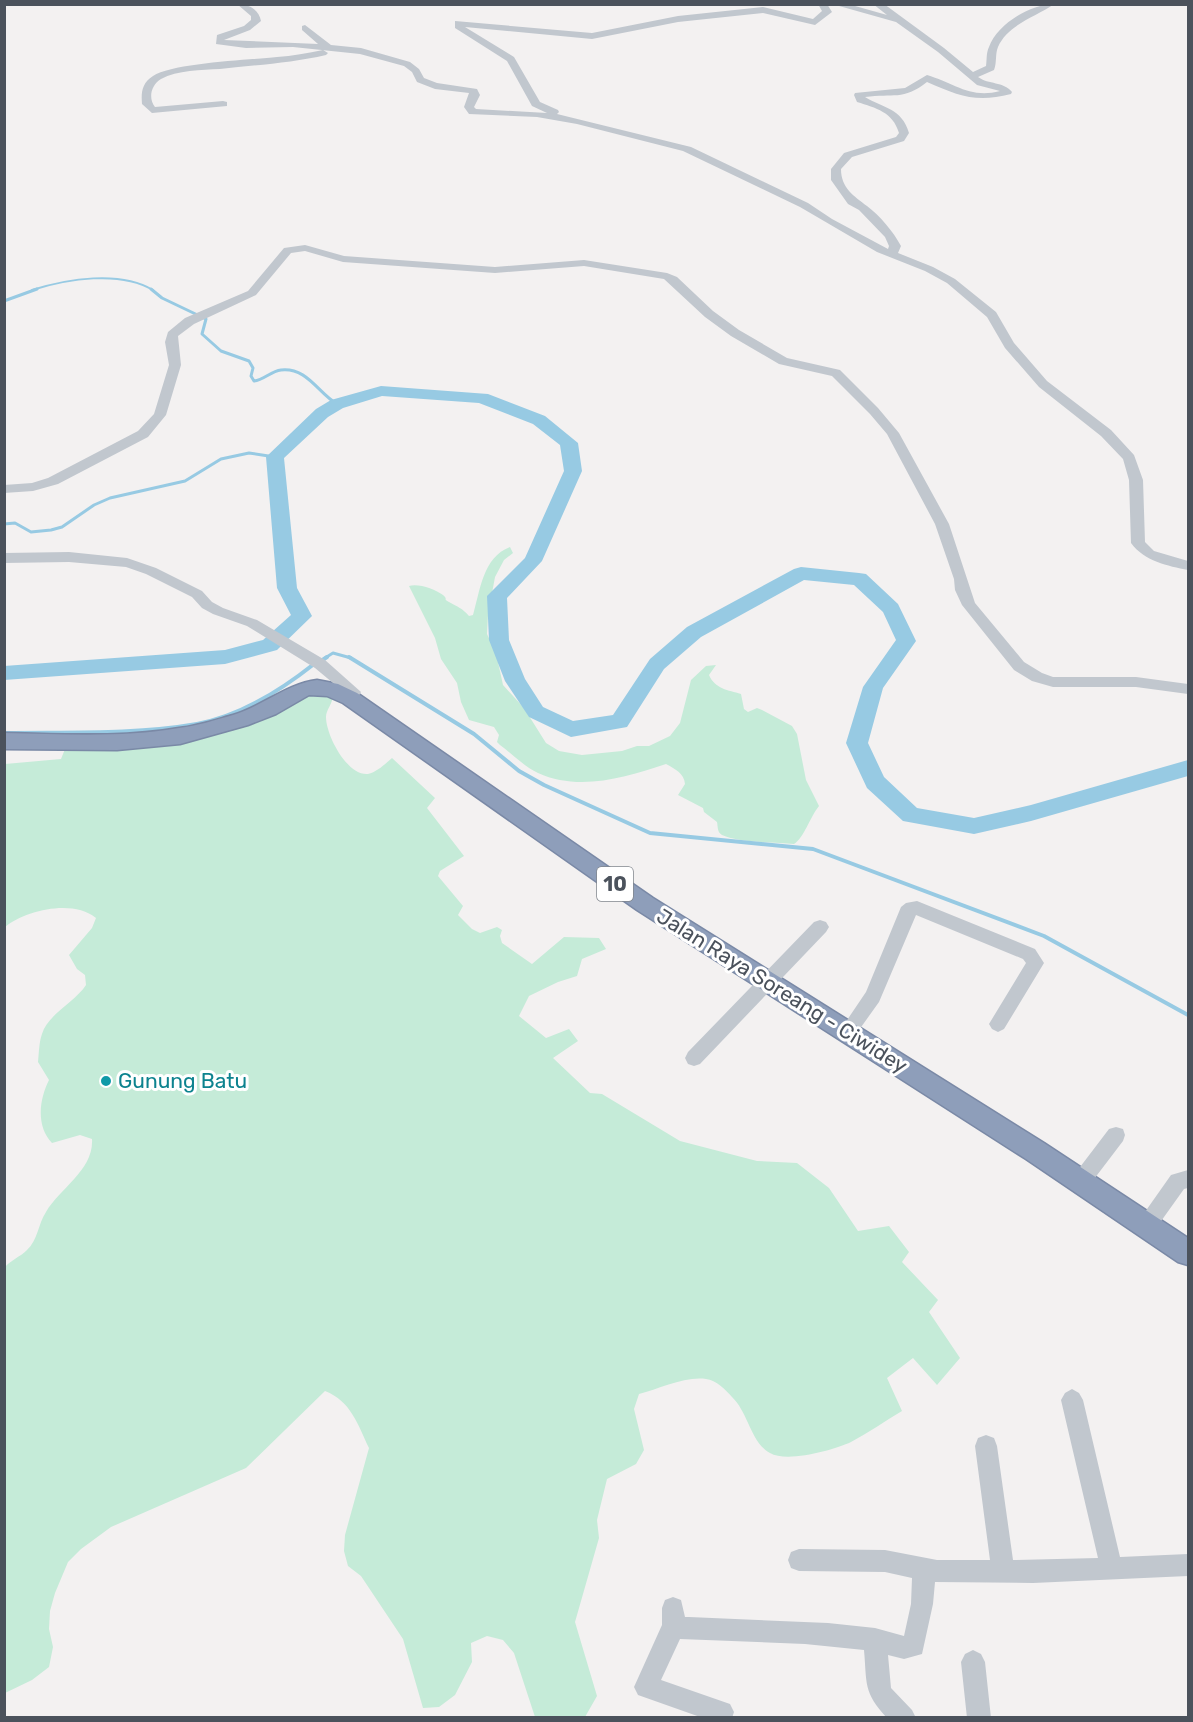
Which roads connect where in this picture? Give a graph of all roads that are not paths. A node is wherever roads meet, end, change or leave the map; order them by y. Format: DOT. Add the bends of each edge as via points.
graph roads {
  1 [pos="241,4"];
  2 [pos="822,4"];
  3 [pos="836,4"];
  4 [pos="877,4"];
  5 [pos="1050,4"];
  6 [pos="902,22"];
  7 [pos="305,28"];
  8 [pos="328,47"];
  9 [pos="345,49"];
  10 [pos="971,76"];
  11 [pos="224,104"];
  12 [pos="578,121"];
  13 [pos="892,253"];
  14 [pos="4,489"];
  15 [pos="4,558"];
  16 [pos="1188,566"];
  17 [pos="1188,689"];
  18 [pos="350,698"];
  19 [pos="4,741"];
  20 [pos="820,927"];
  21 [pos="768,982"];
  22 [pos="998,1024"];
  23 [pos="848,1032"];
  24 [pos="694,1058"];
  25 [pos="1116,1135"];
  26 [pos="1188,1179"];
  27 [pos="1081,1181"];
  28 [pos="1147,1225"];
  29 [pos="1188,1253"];
  30 [pos="1072,1400"];
  31 [pos="986,1446"];
  32 [pos="799,1560"];
  33 [pos="1188,1565"];
  34 [pos="1112,1569"];
  35 [pos="924,1570"];
  36 [pos="1004,1572"];
  37 [pos="875,1640"];
  38 [pos="972,1662"];
  39 [pos="722,1712"];
  40 [pos="904,1718"];
  41 [pos="979,1718"];
  1 -- 8 [label="street" via="255,15 256,21 220,37 219,42"];
  2 -- 12 [label="street" via="827,12 815,22 763,10 678,19 592,36 458,23 514,62 537,105"];
  3 -- 6 [label="street"];
  4 -- 6 [label="street"];
  5 -- 10 [label="street" via="1021,19 994,45 991,68"];
  6 -- 10 [label="street"];
  7 -- 8 [label="street"];
  8 -- 9 [label="street"];
  9 -- 11 [label="street" via="197,68 157,77 146,92 152,110"];
  9 -- 12 [label="street" via="407,64 420,80 435,86 473,91 469,107 473,112 524,113"];
  10 -- 13 [label="street" via="1007,92 971,96 927,78 910,90 859,95 861,100 888,108 904,133 900,139 846,157 836,168 837,180 852,202 864,208 890,236 895,246"];
  12 -- 13 [label="street" via="695,152"];
  13 -- 16 [label="street" via="938,273 981,303 996,320 1009,345 1043,384 1106,433 1129,459 1136,480 1138,543 1149,554"];
  14 -- 17 [label="street" via="33,487 60,479 149,429 160,415 175,365 170,339 177,330 201,316 252,293 285,251 298,248 343,259 495,270 584,263 670,278 709,314 769,354 836,373 893,433 942,524 969,605 1019,666 1053,682 1137,682"];
  15 -- 18 [label="street" via="69,556 127,563 151,571 197,594 218,611 252,623 320,664 353,692"];
  18 -- 19 [label="highway, Jalan Raya Soreang - Ciwidey / 10" via="331,689 304,689 241,720 162,738 117,742"];
  18 -- 21 [label="highway, Jalan Raya Soreang - Ciwidey / 10" via="645,904"];
  20 -- 21 [label="street"];
  21 -- 23 [label="highway, Jalan Raya Soreang - Ciwidey / 10"];
  21 -- 24 [label="street"];
  22 -- 23 [label="street" via="1035,963 1034,958 989,936 912,908 873,997"];
  23 -- 27 [label="highway, Jalan Raya Soreang - Ciwidey / 10"];
  25 -- 27 [label="street"];
  26 -- 28 [label="street" via="1178,1181"];
  27 -- 28 [label="highway, Jalan Raya Soreang - Ciwidey / 10"];
  28 -- 29 [label="highway, Jalan Raya Soreang - Ciwidey / 10"];
  30 -- 34 [label="street"];
  31 -- 36 [label="street"];
  32 -- 35 [label="street" via="885,1561"];
  33 -- 34 [label="street"];
  34 -- 36 [label="street"];
  35 -- 36 [label="street"];
  35 -- 37 [label="street" via="914,1646 905,1649"];
  37 -- 39 [label="street" via="689,1629 673,1617 646,1687"];
  37 -- 40 [label="street" via="880,1693"];
  38 -- 41 [label="street"];
}
